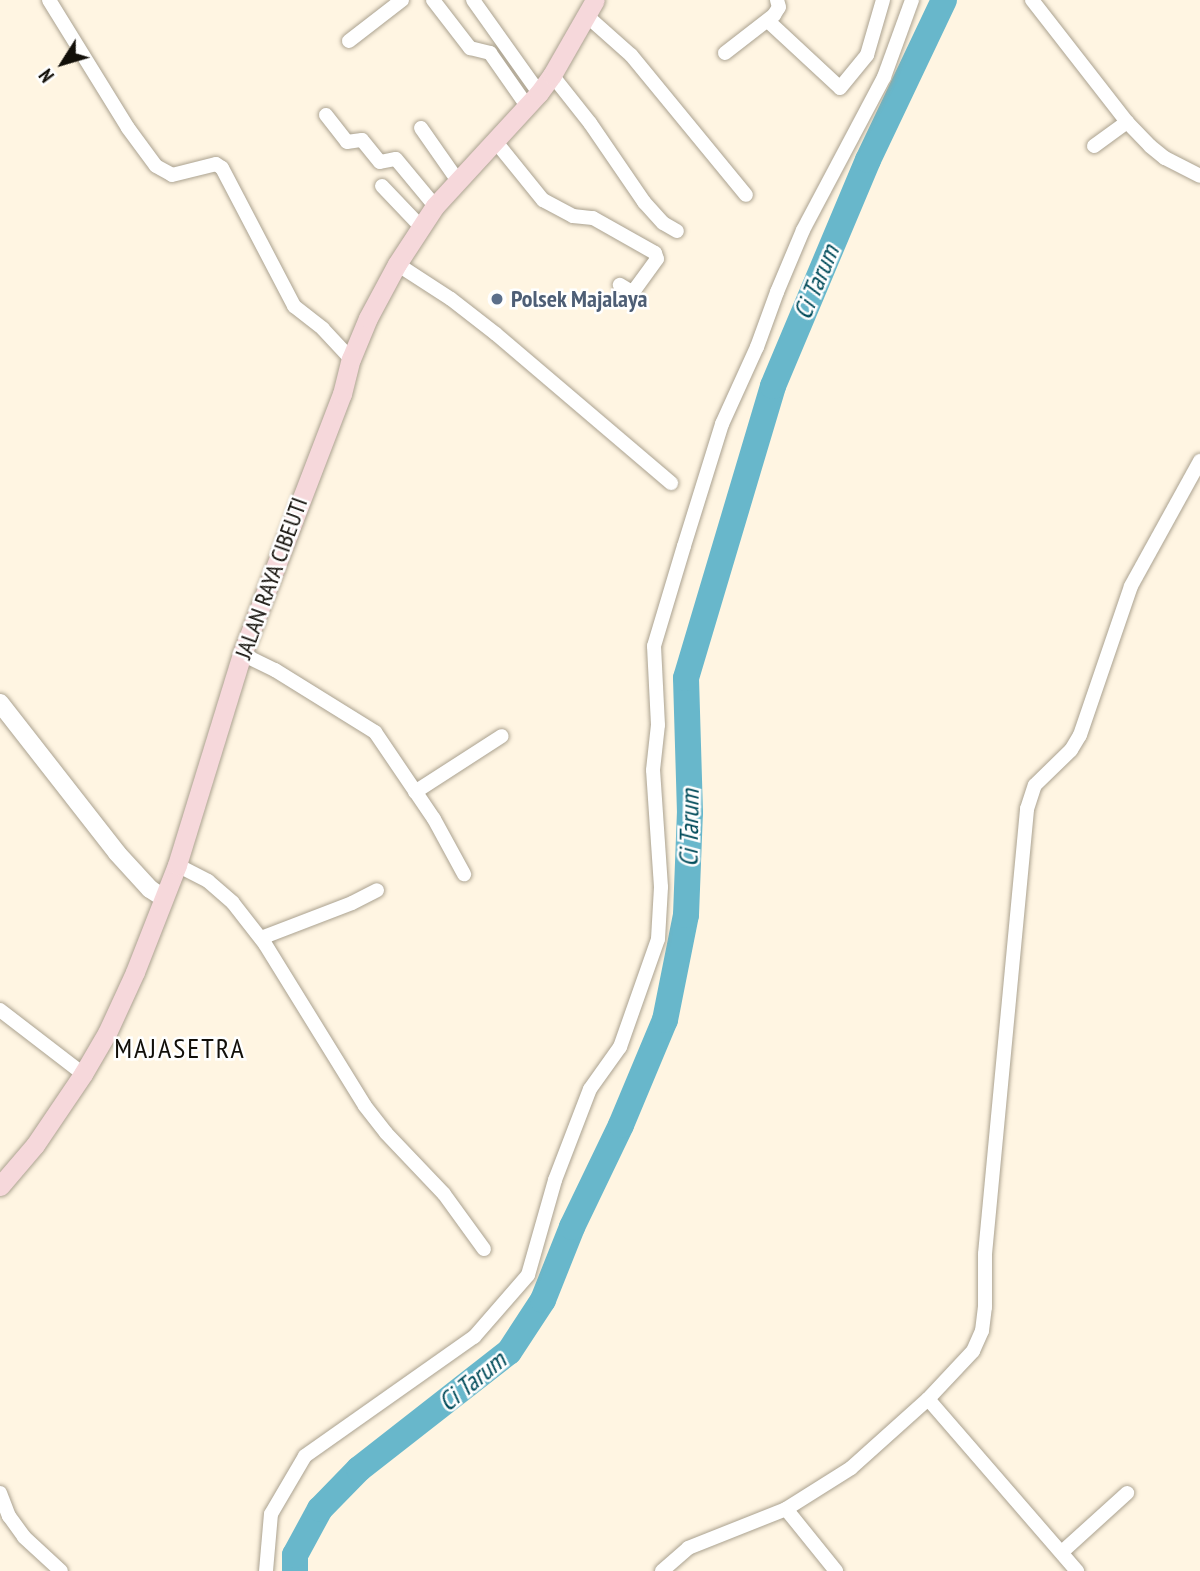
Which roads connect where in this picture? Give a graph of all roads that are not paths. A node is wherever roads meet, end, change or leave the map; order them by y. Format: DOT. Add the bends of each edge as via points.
graph roads {
  1 [pos="49,0"];
  2 [pos="402,0"];
  3 [pos="433,0"];
  4 [pos="473,0"];
  5 [pos="777,0"];
  6 [pos="883,0"];
  7 [pos="912,0"];
  8 [pos="1032,0"];
  9 [pos="591,8"];
  10 [pos="768,21"];
  11 [pos="349,41"];
  12 [pos="725,53"];
  13 [pos="552,75"];
  14 [pos="533,99"];
  15 [pos="326,115"];
  16 [pos="1127,122"];
  17 [pos="421,128"];
  18 [pos="496,142"];
  19 [pos="1094,146"];
  20 [pos="1200,176"];
  21 [pos="467,179"];
  22 [pos="382,186"];
  23 [pos="746,195"];
  24 [pos="435,206"];
  25 [pos="421,227"];
  26 [pos="677,231"];
  27 [pos="397,264"];
  28 [pos="620,285"];
  29 [pos="351,359"];
  30 [pos="1200,461"];
  31 [pos="671,483"];
  32 [pos="242,654"];
  33 [pos="0,704"];
  34 [pos="502,737"];
  35 [pos="415,792"];
  36 [pos="177,865"];
  37 [pos="464,874"];
  38 [pos="377,890"];
  39 [pos="164,898"];
  40 [pos="261,938"];
  41 [pos="0,1010"];
  42 [pos="83,1074"];
  43 [pos="2,1180"];
  44 [pos="484,1248"];
  45 [pos="928,1399"];
  46 [pos="0,1493"];
  47 [pos="1127,1493"];
  48 [pos="786,1509"];
  49 [pos="1062,1552"];
  50 [pos="61,1571"];
  51 [pos="266,1571"];
  52 [pos="662,1571"];
  53 [pos="836,1571"];
  54 [pos="1077,1571"];
  1 -- 29 [label="street" via="156,166 172,175 216,164 222,168 293,306"];
  2 -- 11 [label="street"];
  3 -- 14 [label="street" via="470,48 490,53"];
  4 -- 14 [label="street"];
  5 -- 10 [label="street" via="778,11"];
  6 -- 10 [label="street" via="867,55 840,88"];
  7 -- 51 [label="street" via="884,78 803,230 777,292 722,424 684,546 654,646 658,725 653,770 661,887 658,939 620,1047 590,1089 555,1180 528,1275 474,1337 304,1457 271,1514"];
  8 -- 16 [label="street"];
  9 -- 13 [label="main road, JALAN RAYA CIBEUTI"];
  9 -- 23 [label="street"];
  10 -- 12 [label="street"];
  13 -- 14 [label="main road, JALAN RAYA CIBEUTI"];
  13 -- 26 [label="street" via="644,202"];
  14 -- 18 [label="main road, JALAN RAYA CIBEUTI"];
  15 -- 24 [label="street" via="347,142 362,140 380,162 396,159"];
  16 -- 19 [label="street"];
  16 -- 20 [label="street" via="1165,158"];
  17 -- 21 [label="street"];
  18 -- 21 [label="main road, JALAN RAYA CIBEUTI"];
  18 -- 28 [label="street" via="542,200 573,216 593,218 655,253 657,259 635,289"];
  21 -- 24 [label="main road, JALAN RAYA CIBEUTI"];
  22 -- 25 [label="street"];
  24 -- 25 [label="main road, JALAN RAYA CIBEUTI"];
  25 -- 27 [label="main road, JALAN RAYA CIBEUTI"];
  27 -- 29 [label="main road, JALAN RAYA CIBEUTI"];
  27 -- 31 [label="street" via="496,334"];
  29 -- 32 [label="main road, JALAN RAYA CIBEUTI" via="342,394"];
  30 -- 45 [label="street" via="1131,586 1080,735 1031,794 1000,1077 982,1331 973,1351"];
  32 -- 35 [label="street" via="370,727"];
  32 -- 36 [label="main road, JALAN RAYA CIBEUTI"];
  33 -- 39 [label="street" via="117,852"];
  34 -- 35 [label="street"];
  35 -- 37 [label="street"];
  36 -- 39 [label="main road, JALAN RAYA CIBEUTI"];
  36 -- 40 [label="street" via="208,881"];
  38 -- 40 [label="street"];
  39 -- 42 [label="main road, JALAN RAYA CIBEUTI" via="112,1021"];
  40 -- 44 [label="street" via="365,1106 444,1194"];
  41 -- 42 [label="street"];
  42 -- 43 [label="main road, JALAN RAYA CIBEUTI" via="35,1145"];
  45 -- 48 [label="street" via="851,1468"];
  45 -- 49 [label="street"];
  46 -- 50 [label="street" via="24,1537"];
  47 -- 49 [label="street"];
  48 -- 52 [label="street" via="688,1548"];
  48 -- 53 [label="street"];
  49 -- 54 [label="street"];
}
